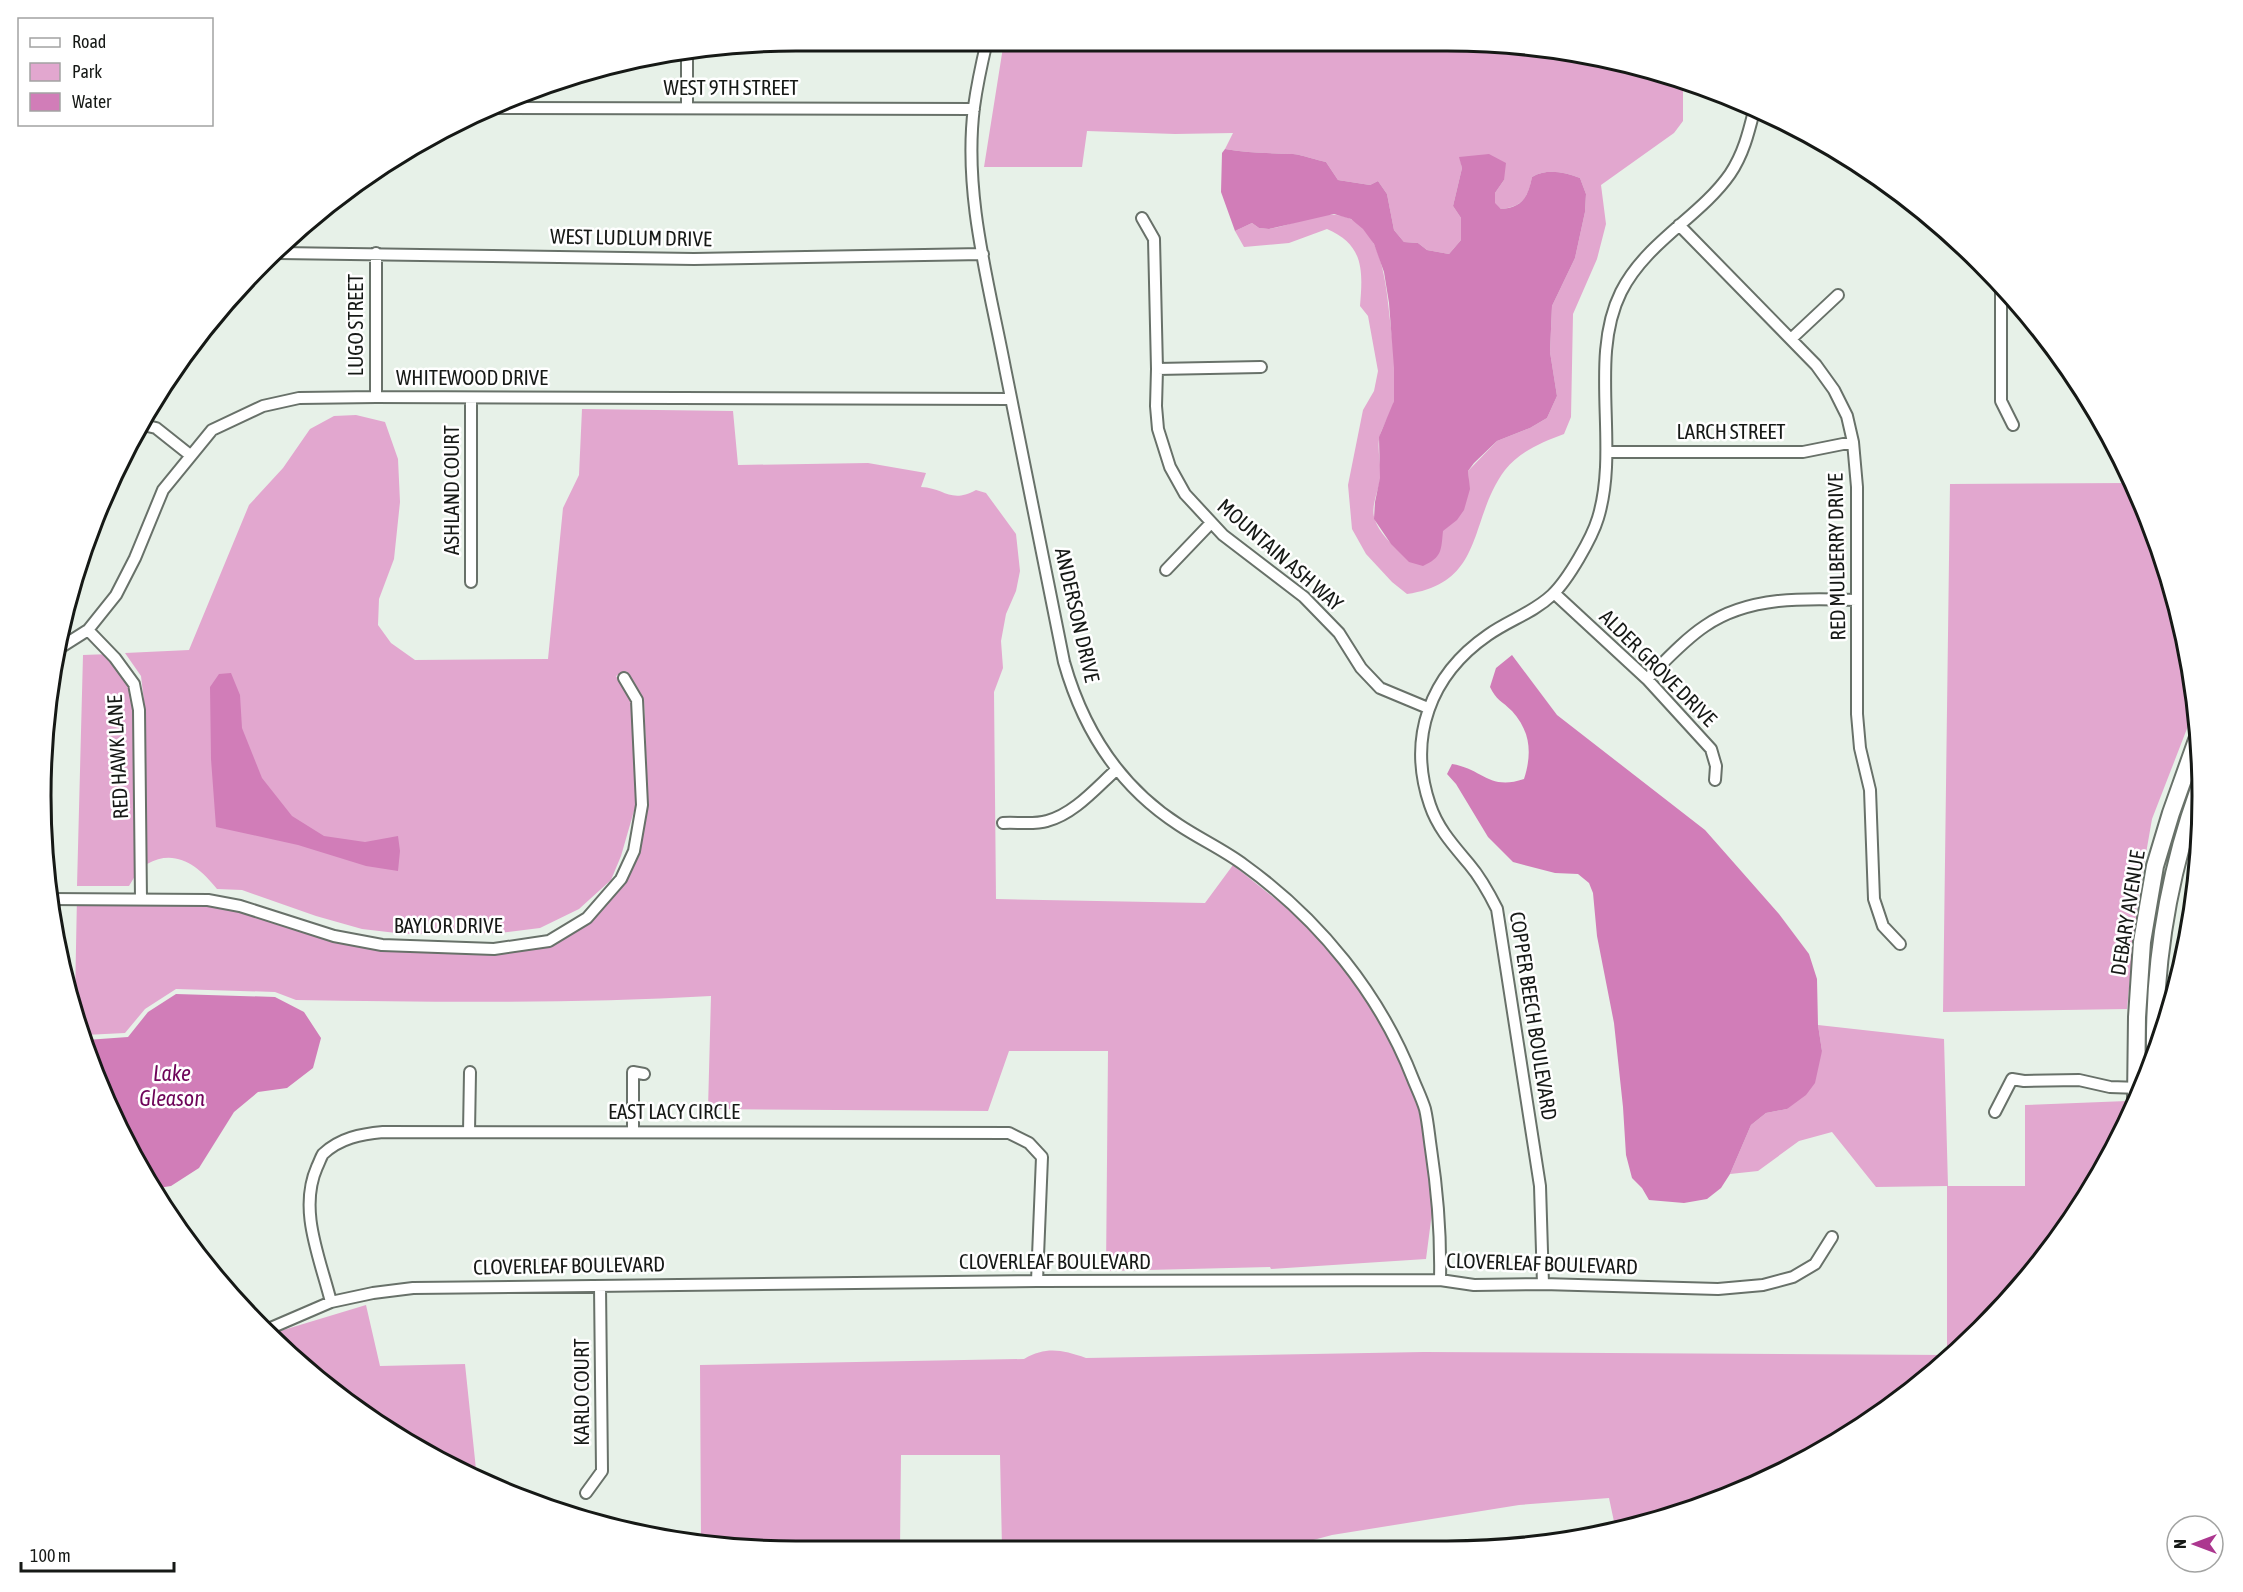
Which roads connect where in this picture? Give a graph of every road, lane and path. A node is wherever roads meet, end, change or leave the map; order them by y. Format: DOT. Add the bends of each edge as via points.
graph roads {
  1 [pos="985,51"];
  2 [pos="687,59"];
  3 [pos="511,108"];
  4 [pos="687,108"];
  5 [pos="974,109"];
  6 [pos="1753,117"];
  7 [pos="1142,218"];
  8 [pos="1678,225"];
  9 [pos="286,253"];
  10 [pos="376,254"];
  11 [pos="983,254"];
  12 [pos="1838,295"];
  13 [pos="2001,298"];
  14 [pos="1791,339"];
  15 [pos="1261,367"];
  16 [pos="1157,369"];
  17 [pos="376,397"];
  18 [pos="471,398"];
  19 [pos="1011,399"];
  20 [pos="2013,425"];
  21 [pos="149,426"];
  22 [pos="1853,442"];
  23 [pos="1607,452"];
  24 [pos="190,455"];
  25 [pos="1210,524"];
  26 [pos="1166,570"];
  27 [pos="471,582"];
  28 [pos="1554,593"];
  29 [pos="1857,600"];
  30 [pos="88,630"];
  31 [pos="67,643"];
  32 [pos="624,678"];
  33 [pos="1647,679"];
  34 [pos="1428,708"];
  35 [pos="2191,760"];
  36 [pos="1116,770"];
  37 [pos="1714,780"];
  38 [pos="2191,810"];
  39 [pos="1003,823"];
  40 [pos="141,898"];
  41 [pos="58,899"];
  42 [pos="1900,944"];
  43 [pos="2155,1026"];
  44 [pos="470,1072"];
  45 [pos="644,1074"];
  46 [pos="2138,1074"];
  47 [pos="2131,1091"];
  48 [pos="1995,1112"];
  49 [pos="469,1132"];
  50 [pos="633,1132"];
  51 [pos="1832,1237"];
  52 [pos="1440,1280"];
  53 [pos="1038,1281"];
  54 [pos="1543,1284"];
  55 [pos="600,1286"];
  56 [pos="331,1302"];
  57 [pos="273,1327"];
  58 [pos="586,1493"];
  1 -- 5 [label="street, ANDERSON DRIVE"];
  2 -- 4 [label="street"];
  3 -- 4 [label="street, WEST 9TH STREET"];
  4 -- 5 [label="street, WEST 9TH STREET"];
  5 -- 11 [label="street, ANDERSON DRIVE" via="973,172"];
  6 -- 8 [label="street, COPPER BEECH BOULEVARD" via="1746,144 1728,176"];
  7 -- 16 [label="street, MOUNTAIN ASH WAY" via="1154,239"];
  8 -- 14 [label="street, RED MULBERRY DRIVE"];
  8 -- 23 [label="street, COPPER BEECH BOULEVARD" via="1642,260 1621,292 1610,322 1606,351"];
  9 -- 10 [label="street, WEST LUDLUM DRIVE"];
  10 -- 11 [label="street, WEST LUDLUM DRIVE" via="694,259"];
  10 -- 17 [label="street, LUGO STREET"];
  11 -- 19 [label="street, ANDERSON DRIVE"];
  12 -- 14 [label="street"];
  13 -- 20 [label="street" via="2001,401"];
  14 -- 22 [label="street, RED MULBERRY DRIVE" via="1834,390"];
  15 -- 16 [label="street"];
  16 -- 25 [label="street, MOUNTAIN ASH WAY" via="1156,406 1163,448 1185,494"];
  17 -- 18 [label="street, WHITEWOOD DRIVE"];
  17 -- 24 [label="street, WHITEWOOD DRIVE" via="300,398 263,406 212,430"];
  18 -- 19 [label="street, WHITEWOOD DRIVE"];
  18 -- 27 [label="street, ASHLAND COURT"];
  19 -- 36 [label="street, ANDERSON DRIVE" via="1072,691"];
  21 -- 24 [label="street"];
  22 -- 23 [label="street, LARCH STREET" via="1803,452"];
  22 -- 29 [label="street, RED MULBERRY DRIVE"];
  23 -- 28 [label="street, COPPER BEECH BOULEVARD" via="1595,526"];
  24 -- 30 [label="street, WHITEWOOD DRIVE" via="163,490 116,595"];
  25 -- 26 [label="street"];
  25 -- 34 [label="street, MOUNTAIN ASH WAY" via="1304,597 1339,633 1365,673 1380,688"];
  28 -- 33 [label="street, ALDER GROVE DRIVE"];
  28 -- 34 [label="street, COPPER BEECH BOULEVARD" via="1462,655 1444,677"];
  29 -- 33 [label="street" via="1793,599 1723,614 1703,626"];
  29 -- 42 [label="street, RED MULBERRY DRIVE" via="1857,714 1870,790 1874,899 1883,926"];
  30 -- 31 [label="street, WHITEWOOD DRIVE"];
  30 -- 40 [label="street, RED HAWK LANE" via="134,684 139,710"];
  32 -- 40 [label="street, BAYLOR DRIVE" via="637,700 642,805 634,851 621,879 587,918 549,941 494,949 382,945 334,936 240,906 208,900"];
  33 -- 37 [label="street, ALDER GROVE DRIVE" via="1711,748 1716,766"];
  34 -- 54 [label="street, COPPER BEECH BOULEVARD" via="1420,760 1429,804 1443,832 1490,895 1502,934 1540,1186"];
  35 -- 46 [label="main road, DEBARY AVENUE" via="2171,813 2151,888 2142,942"];
  36 -- 39 [label="street" via="1085,798 1046,822"];
  36 -- 52 [label="street, ANDERSON DRIVE" via="1147,802 1244,865 1302,913 1365,987 1406,1061 1425,1109 1441,1229"];
  38 -- 43 [label="main road, DEBARY AVENUE" via="2173,873 2159,948"];
  40 -- 41 [label="street, BAYLOR DRIVE"];
  44 -- 49 [label="street"];
  45 -- 50 [label="street" via="633,1072"];
  47 -- 48 [label="street" via="2079,1080 2012,1079"];
  49 -- 50 [label="street, EAST LACY CIRCLE"];
  49 -- 56 [label="street, EAST LACY CIRCLE" via="360,1134 322,1155 312,1179 309,1218"];
  50 -- 53 [label="street, EAST LACY CIRCLE" via="1008,1133 1029,1143 1042,1157"];
  51 -- 54 [label="street, CLOVERLEAF BOULEVARD" via="1815,1264 1793,1277 1763,1286 1718,1289"];
  52 -- 53 [label="street, CLOVERLEAF BOULEVARD"];
  52 -- 54 [label="street, CLOVERLEAF BOULEVARD" via="1474,1285"];
  53 -- 55 [label="street, CLOVERLEAF BOULEVARD"];
  55 -- 56 [label="street, CLOVERLEAF BOULEVARD" via="413,1288"];
  55 -- 58 [label="street, KARLO COURT" via="602,1472"];
  56 -- 57 [label="street, CLOVERLEAF BOULEVARD"];
}
